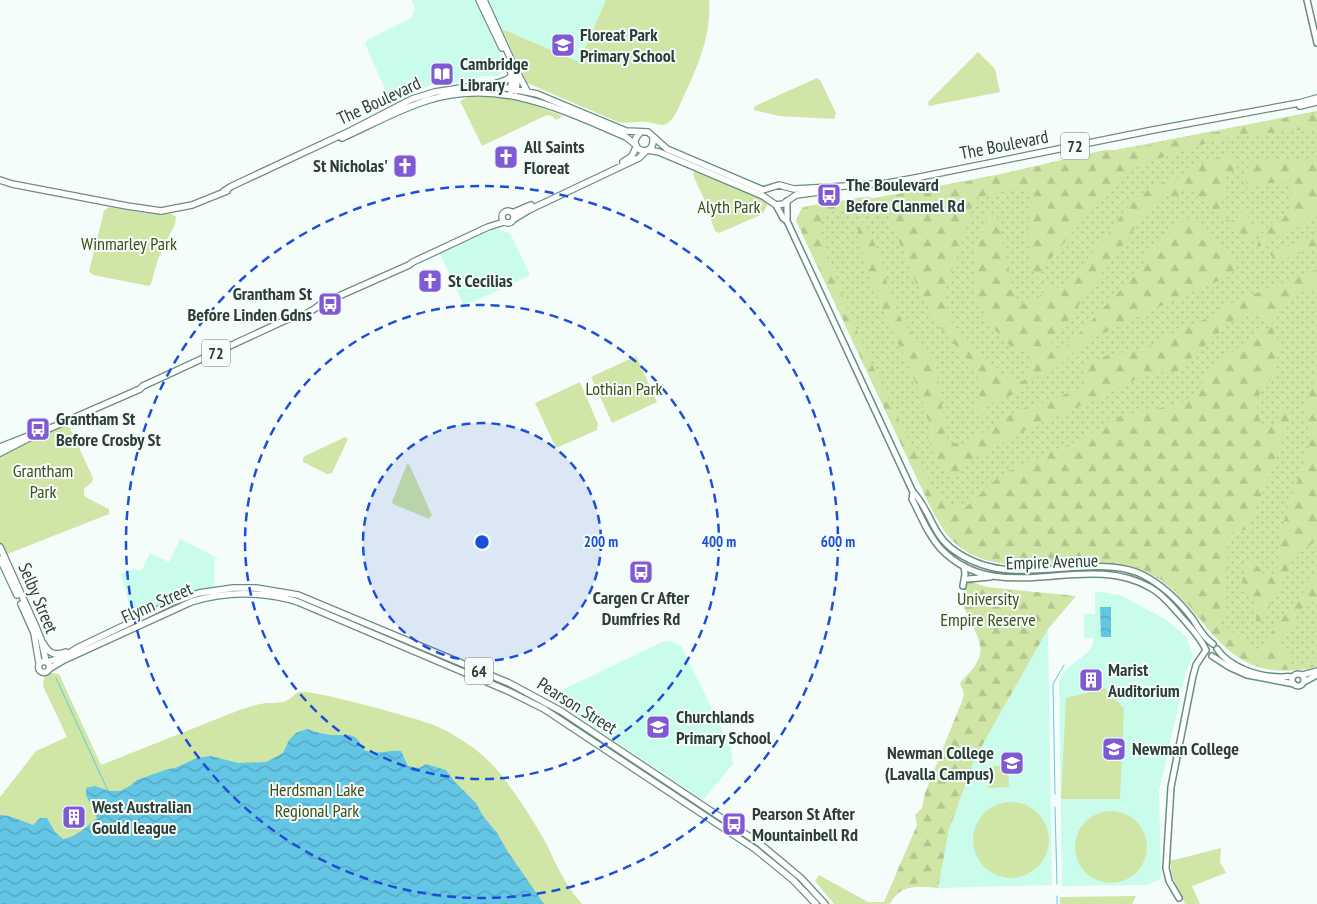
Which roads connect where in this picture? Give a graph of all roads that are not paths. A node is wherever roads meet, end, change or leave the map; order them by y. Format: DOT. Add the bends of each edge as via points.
graph roads {
  1 [pos="479,0"];
  2 [pos="484,0"];
  3 [pos="1307,0"];
  4 [pos="1317,43"];
  5 [pos="514,68"];
  6 [pos="512,76"];
  7 [pos="488,86"];
  8 [pos="526,91"];
  9 [pos="514,92"];
  10 [pos="1317,98"];
  11 [pos="1317,102"];
  12 [pos="640,133"];
  13 [pos="654,138"];
  14 [pos="636,146"];
  15 [pos="647,150"];
  16 [pos="0,182"];
  17 [pos="784,187"];
  18 [pos="772,189"];
  19 [pos="224,191"];
  20 [pos="787,200"];
  21 [pos="773,203"];
  22 [pos="502,216"];
  23 [pos="513,216"];
  24 [pos="787,221"];
  25 [pos="504,222"];
  26 [pos="488,227"];
  27 [pos="39,433"];
  28 [pos="0,447"];
  29 [pos="0,453"];
  30 [pos="913,492"];
  31 [pos="0,547"];
  32 [pos="0,559"];
  33 [pos="964,566"];
  34 [pos="992,577"];
  35 [pos="968,580"];
  36 [pos="963,586"];
  37 [pos="280,591"];
  38 [pos="284,598"];
  39 [pos="164,607"];
  40 [pos="179,608"];
  41 [pos="41,639"];
  42 [pos="1213,644"];
  43 [pos="77,648"];
  44 [pos="1218,649"];
  45 [pos="1206,650"];
  46 [pos="1211,656"];
  47 [pos="1200,661"];
  48 [pos="44,662"];
  49 [pos="49,669"];
  50 [pos="1317,671"];
  51 [pos="1302,675"];
  52 [pos="1317,675"];
  53 [pos="1292,677"];
  54 [pos="1304,682"];
  55 [pos="1294,684"];
  56 [pos="816,904"];
  57 [pos="825,904"];
  58 [pos="1182,904"];
  1 -- 6 [label="main road"];
  2 -- 5 [label="main road"];
  3 -- 4 [label="main road"];
  5 -- 8 [label="main road"];
  5 -- 9 [label="main road"];
  6 -- 7 [label="main road"];
  6 -- 9 [label="main road"];
  7 -- 9 [label="main road, The Boulevard"];
  7 -- 19 [label="main road, The Boulevard" via="450,89 418,97"];
  8 -- 9 [label="main road, The Boulevard"];
  8 -- 12 [label="main road, The Boulevard" via="626,131"];
  9 -- 14 [label="main road, The Boulevard" via="626,137"];
  9 -- 19 [label="main road, The Boulevard" via="476,92 429,100"];
  10 -- 17 [label="main road, The Boulevard / 72" via="888,183"];
  11 -- 20 [label="main road, The Boulevard / 72" via="911,183 806,193"];
  12 -- 13 [label="main road, 72" via="648,132"];
  12 -- 14 [label="main road, 72" via="636,137"];
  13 -- 15 [label="main road" via="653,145"];
  13 -- 18 [label="main road, 72" via="667,149 763,190"];
  14 -- 15 [label="main road"];
  14 -- 23 [label="main road, 72" via="632,156 625,161"];
  15 -- 21 [label="main road" via="659,152"];
  15 -- 23 [label="main road, 72" via="639,158"];
  16 -- 19 [label="main road, The Boulevard" via="161,211 192,205"];
  17 -- 18 [label="main road, 72"];
  17 -- 20 [label="main road" via="788,193"];
  18 -- 21 [label="main road" via="769,196"];
  20 -- 21 [label="main road, 72" via="783,204"];
  20 -- 24 [label="main road, Empire Avenue"];
  21 -- 24 [label="main road, Empire Avenue"];
  22 -- 23 [label="main road, 72" via="506,212"];
  22 -- 25 [label="main road"];
  22 -- 26 [label="main road, 72"];
  23 -- 25 [label="main road, 72" via="510,223"];
  24 -- 30 [label="main road, Empire Avenue"];
  25 -- 26 [label="main road, 72"];
  26 -- 27 [label="main road, 72"];
  27 -- 28 [label="main road, 72"];
  27 -- 29 [label="main road, 72"];
  30 -- 33 [label="main road, Empire Avenue" via="912,499 932,537 941,549"];
  30 -- 42 [label="main road, Empire Avenue" via="945,543 963,557 997,570 1100,566 1141,574 1167,591 1190,615 1201,634"];
  31 -- 41 [label="main road, Selby Street / 64"];
  32 -- 48 [label="main road, Selby Street / 64"];
  33 -- 34 [label="main road, Empire Avenue"];
  33 -- 36 [label="main road"];
  34 -- 35 [label="main road"];
  34 -- 45 [label="main road, Empire Avenue" via="1100,574 1132,580 1165,598"];
  37 -- 39 [label="main road, Flynn Street / 64" via="256,588 214,590 185,597"];
  37 -- 57 [label="main road, Pearson Street / 64" via="341,612 509,684 561,711 759,843 798,875"];
  38 -- 40 [label="main road, Flynn Street / 64" via="228,594"];
  38 -- 56 [label="main road, Pearson Street / 64" via="508,690 544,709 755,849"];
  39 -- 40 [label="main road"];
  39 -- 43 [label="main road, Flynn Street / 64"];
  40 -- 49 [label="main road, Flynn Street / 64"];
  41 -- 43 [label="main road, 64" via="52,654"];
  41 -- 48 [label="main road, Selby Street / 64"];
  42 -- 44 [label="main road"];
  42 -- 45 [label="main road"];
  43 -- 48 [label="main road, Flynn Street / 64" via="63,657"];
  44 -- 46 [label="main road"];
  44 -- 53 [label="main road" via="1226,660 1247,671"];
  45 -- 46 [label="main road"];
  45 -- 47 [label="main road"];
  46 -- 47 [label="main road"];
  46 -- 55 [label="main road" via="1246,675"];
  47 -- 58 [label="main road" via="1193,676 1171,787 1166,868 1169,881"];
  48 -- 49 [label="main road, 64" via="50,666"];
  48 -- 49 [label="main road" via="38,667 41,672"];
  50 -- 51 [label="main road"];
  51 -- 53 [label="main road"];
  51 -- 54 [label="main road"];
  52 -- 54 [label="main road"];
  53 -- 55 [label="main road"];
  54 -- 55 [label="main road" via="1299,686"];
}
